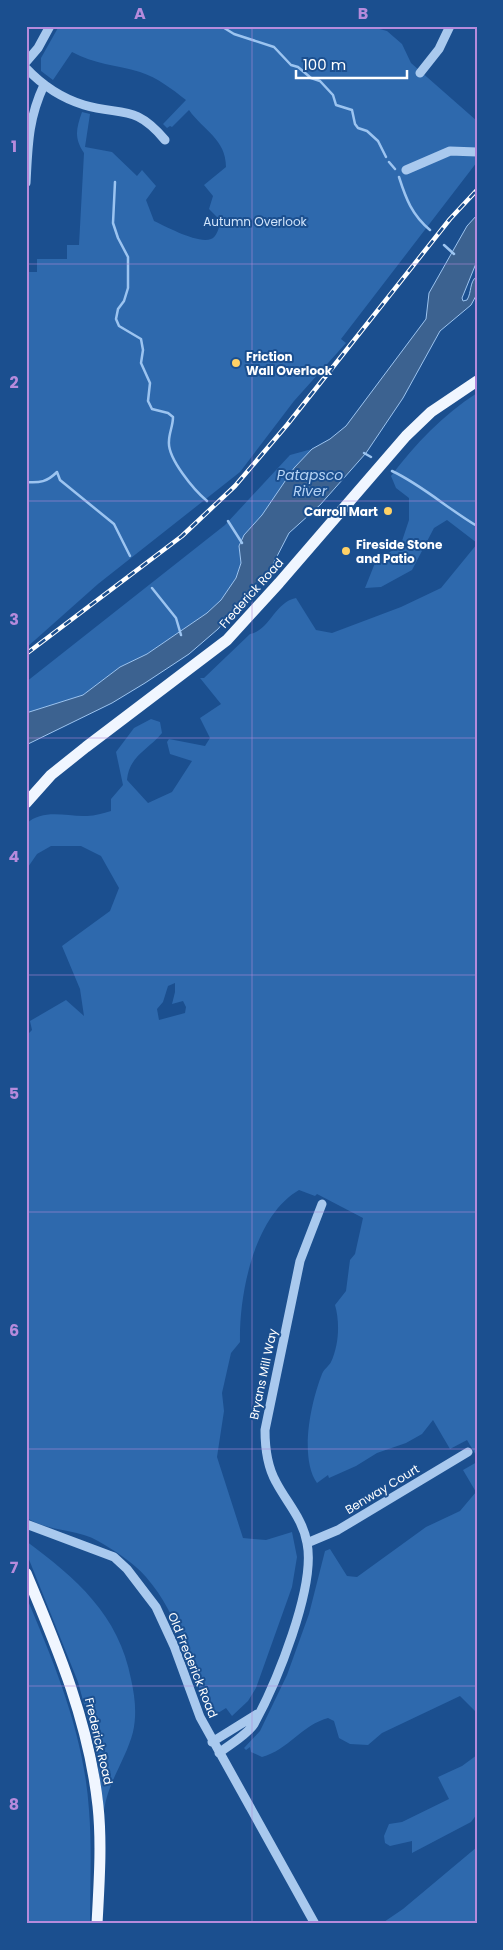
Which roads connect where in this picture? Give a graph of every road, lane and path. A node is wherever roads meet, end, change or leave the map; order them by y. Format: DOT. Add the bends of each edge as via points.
graph roads {
  1 [pos="50,26"];
  2 [pos="450,26"];
  3 [pos="26,62"];
  4 [pos="26,68"];
  5 [pos="420,73"];
  6 [pos="44,85"];
  7 [pos="165,140"];
  8 [pos="477,152"];
  9 [pos="406,170"];
  10 [pos="26,183"];
  11 [pos="477,381"];
  12 [pos="26,803"];
  13 [pos="322,1204"];
  14 [pos="468,1452"];
  15 [pos="26,1524"];
  16 [pos="308,1543"];
  17 [pos="26,1574"];
  18 [pos="257,1714"];
  19 [pos="212,1742"];
  20 [pos="219,1753"];
  21 [pos="97,1924"];
  22 [pos="315,1924"];
  1 -- 3 [label="street"];
  2 -- 5 [label="street" via="439,49"];
  4 -- 6 [label="street"];
  6 -- 7 [label="street" via="85,105 139,116 156,128"];
  6 -- 10 [label="street" via="32,112"];
  8 -- 9 [label="street" via="450,152"];
  11 -- 12 [label="main road, Frederick Road" via="431,412 406,436 227,640 86,747 51,776"];
  13 -- 16 [label="street, Bryans Mill Way" via="300,1261 265,1430 265,1447 271,1470"];
  14 -- 16 [label="street, Benway Court" via="338,1530"];
  15 -- 19 [label="street, Old Frederick Road" via="114,1556 127,1569 156,1607 167,1628 191,1696"];
  16 -- 18 [label="street, Bryans Mill Way" via="308,1573 302,1602 271,1688"];
  17 -- 21 [label="main road, Frederick Road" via="73,1691 94,1775 99,1830"];
  18 -- 19 [label="street, Bryans Mill Way"];
  18 -- 20 [label="street, Bryans Mill Way" via="251,1728"];
  19 -- 20 [label="street, Old Frederick Road"];
  20 -- 22 [label="street, Old Frederick Road" via="281,1858"];
}
